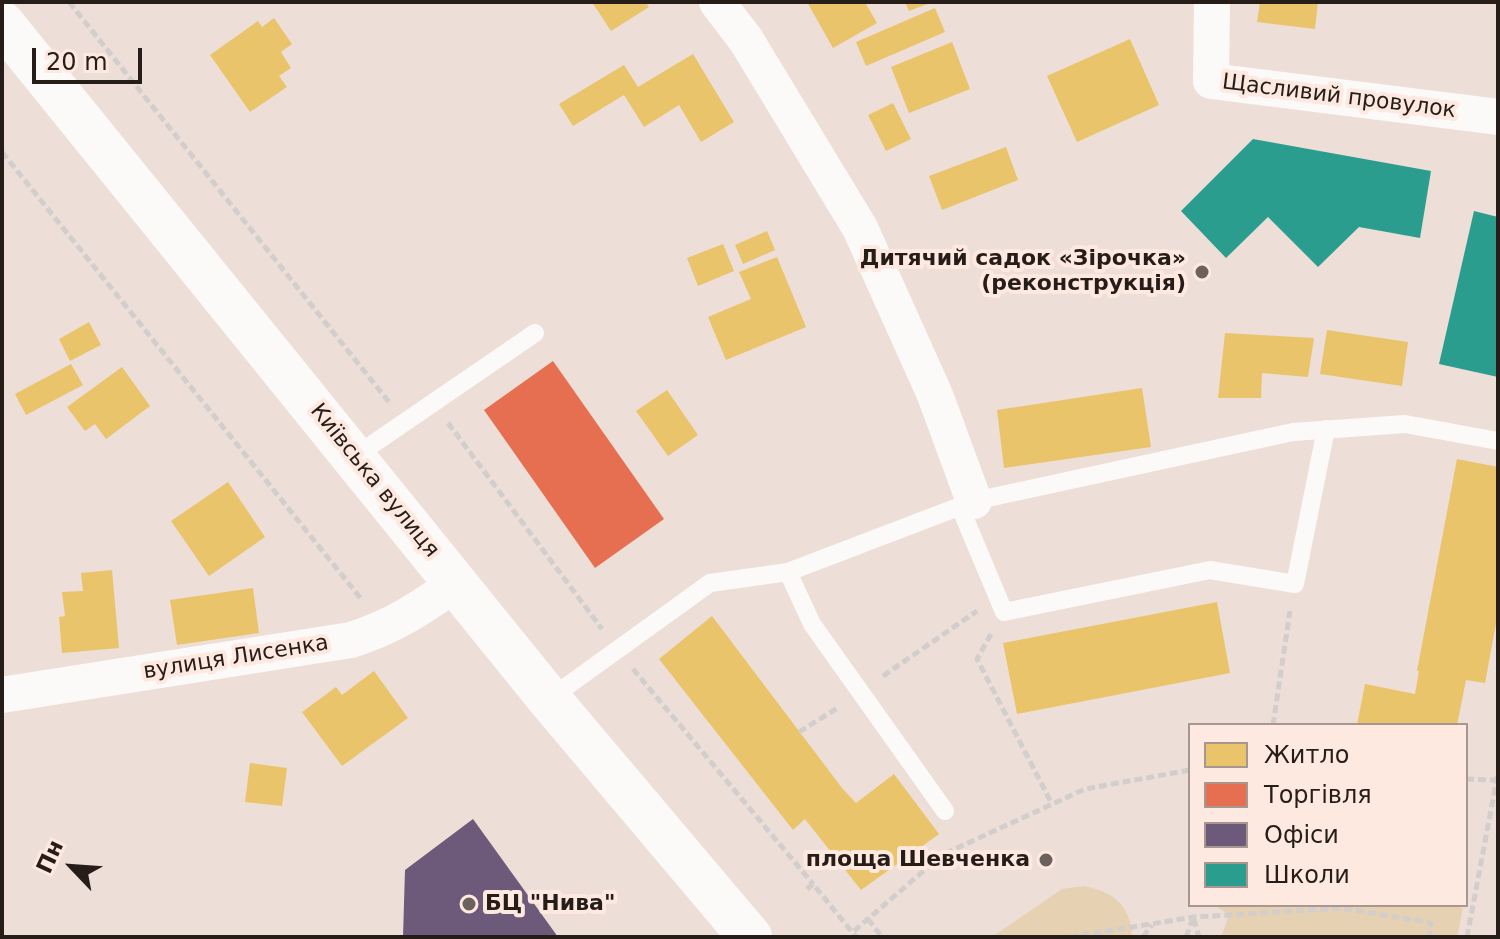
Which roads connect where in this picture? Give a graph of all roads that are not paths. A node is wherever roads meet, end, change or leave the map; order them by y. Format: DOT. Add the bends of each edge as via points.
graph roads {
  1 [pos="717,2"];
  2 [pos="1212,2"];
  3 [pos="2,23"];
  4 [pos="1498,117"];
  5 [pos="535,333"];
  6 [pos="1326,429"];
  7 [pos="1498,441"];
  8 [pos="354,457"];
  9 [pos="967,504"];
  10 [pos="788,572"];
  11 [pos="457,583"];
  12 [pos="2,695"];
  13 [pos="549,699"];
  14 [pos="945,811"];
  15 [pos="750,937"];
  1 -- 9 [label="street" via="746,40 860,228 935,395"];
  2 -- 4 [label="street, Щасливий провулок" via="1211,81"];
  3 -- 8 [label="main road, Київська вулиця"];
  5 -- 8 [label="lane"];
  6 -- 7 [label="lane" via="1405,424"];
  6 -- 9 [label="lane"];
  6 -- 9 [label="lane" via="1295,584 1210,570 1000,604"];
  8 -- 11 [label="main road, Київська вулиця"];
  9 -- 10 [label="lane"];
  10 -- 13 [label="lane" via="710,583"];
  10 -- 14 [label="lane" via="812,624"];
  11 -- 12 [label="street, вулиця Лисенка" via="384,630 351,640"];
  11 -- 13 [label="main road, Київська вулиця"];
  13 -- 15 [label="main road, Київська вулиця"];
}
